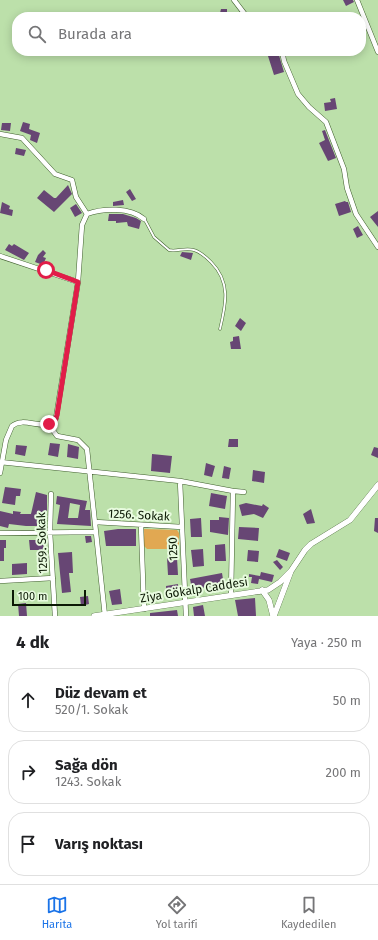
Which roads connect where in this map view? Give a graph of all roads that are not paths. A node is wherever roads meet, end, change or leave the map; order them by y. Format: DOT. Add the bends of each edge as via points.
graph roads {
  1 [pos="234,0"];
  2 [pos="357,0"];
  3 [pos="243,12"];
  4 [pos="362,12"];
  5 [pos="366,22"];
  6 [pos="378,52"];
  7 [pos="283,56"];
  8 [pos="0,134"];
  9 [pos="87,214"];
  10 [pos="144,219"];
  11 [pos="378,247"];
  12 [pos="0,256"];
  13 [pos="78,282"];
  14 [pos="220,329"];
  15 [pos="49,424"];
  16 [pos="1,462"];
  17 [pos="91,471"];
  18 [pos="0,473"];
  19 [pos="180,481"];
  20 [pos="378,485"];
  21 [pos="233,491"];
  22 [pos="244,492"];
  23 [pos="51,494"];
  24 [pos="95,522"];
  25 [pos="141,526"];
  26 [pos="182,527"];
  27 [pos="50,532"];
  28 [pos="96,532"];
  29 [pos="0,533"];
  30 [pos="292,571"];
  31 [pos="53,578"];
  32 [pos="0,581"];
  33 [pos="262,590"];
  34 [pos="232,595"];
  35 [pos="185,603"];
  36 [pos="144,609"];
  37 [pos="105,615"];
  38 [pos="55,616"];
  39 [pos="94,616"];
  40 [pos="186,616"];
  41 [pos="273,616"];
  1 -- 3 [label="street"];
  2 -- 4 [label="street"];
  5 -- 6 [label="street"];
  7 -- 11 [label="street" via="298,94 309,108 326,122 344,169 356,214"];
  8 -- 9 [label="street" via="22,138 56,176 72,180 76,197"];
  9 -- 10 [label="street" via="122,210"];
  9 -- 13 [label="street" via="82,225"];
  10 -- 14 [label="lane" via="154,237 169,250 194,250 219,269 226,304"];
  12 -- 13 [label="street"];
  13 -- 15 [label="street" via="57,415 55,421"];
  15 -- 16 [label="street" via="21,422 12,426"];
  15 -- 17 [label="street" via="57,436 73,439 85,445"];
  16 -- 17 [label="street"];
  16 -- 18 [label="street"];
  17 -- 19 [label="street"];
  17 -- 24 [label="street"];
  19 -- 21 [label="street"];
  19 -- 26 [label="street, 1250"];
  20 -- 30 [label="street" via="350,520 308,547"];
  21 -- 22 [label="street"];
  21 -- 34 [label="street"];
  23 -- 27 [label="street, 1259. Sokak"];
  24 -- 25 [label="street, 1256. Sokak"];
  24 -- 28 [label="street"];
  25 -- 26 [label="street, 1256. Sokak"];
  25 -- 36 [label="street"];
  26 -- 35 [label="street, 1250"];
  27 -- 28 [label="street"];
  27 -- 29 [label="street"];
  27 -- 31 [label="street, 1259. Sokak"];
  28 -- 37 [label="street"];
  30 -- 33 [label="street, Ziya Gökalp Caddesi" via="274,587"];
  30 -- 41 [label="street"];
  31 -- 32 [label="street"];
  31 -- 38 [label="street, 1259. Sokak"];
  33 -- 34 [label="street, Ziya Gökalp Caddesi"];
  33 -- 41 [label="street" via="269,600"];
  34 -- 35 [label="street, Ziya Gökalp Caddesi"];
  35 -- 36 [label="street, Ziya Gökalp Caddesi"];
  35 -- 40 [label="street, 1250"];
  36 -- 37 [label="street, Ziya Gökalp Caddesi"];
  37 -- 39 [label="street, Ziya Gökalp Caddesi"];
}
